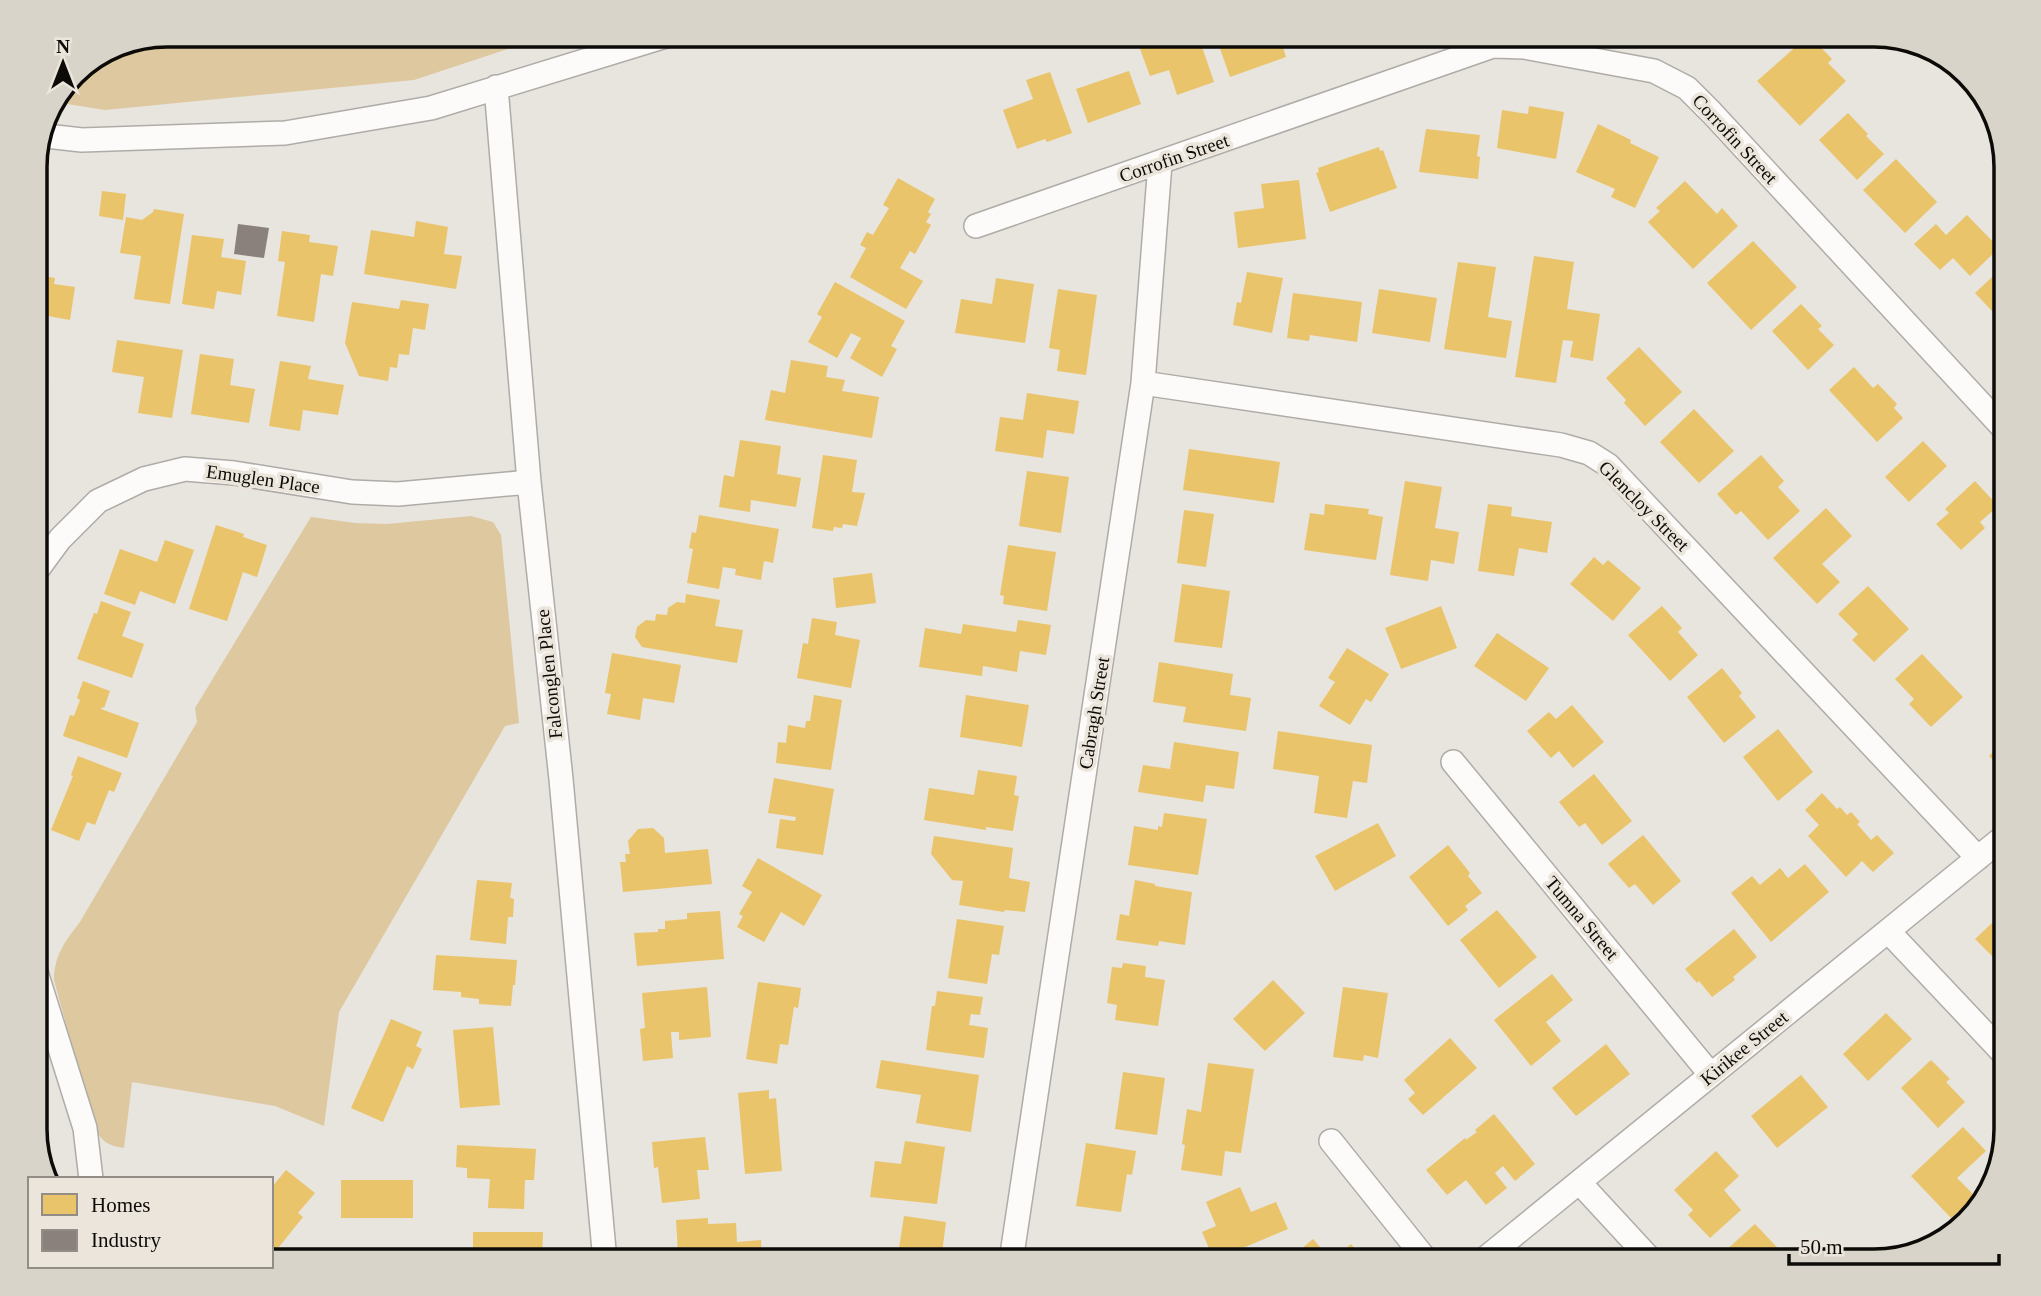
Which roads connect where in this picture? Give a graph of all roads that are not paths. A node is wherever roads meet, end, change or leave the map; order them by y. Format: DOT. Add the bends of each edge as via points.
graph roads {
  1 [pos="628,47"];
  2 [pos="1490,47"];
  3 [pos="1524,47"];
  4 [pos="496,87"];
  5 [pos="51,137"];
  6 [pos="1160,163"];
  7 [pos="976,226"];
  8 [pos="1143,383"];
  9 [pos="1994,418"];
  10 [pos="529,482"];
  11 [pos="48,555"];
  12 [pos="1453,762"];
  13 [pos="1994,845"];
  14 [pos="1978,858"];
  15 [pos="1888,931"];
  16 [pos="48,1010"];
  17 [pos="1994,1043"];
  18 [pos="1711,1074"];
  19 [pos="1331,1141"];
  20 [pos="92,1177"];
  21 [pos="1579,1182"];
  22 [pos="604,1249"];
  23 [pos="1014,1249"];
  24 [pos="1417,1249"];
  25 [pos="1497,1249"];
  26 [pos="1641,1249"];
  1 -- 4 [label="street"];
  2 -- 6 [label="street, Corrofin Street"];
  3 -- 9 [label="street, Corrofin Street" via="1654,71 1687,88"];
  4 -- 5 [label="street" via="431,108 285,133 82,140"];
  4 -- 10 [label="street, Falconglen Place"];
  6 -- 7 [label="street, Corrofin Street"];
  6 -- 8 [label="street, Cabragh Street"];
  8 -- 14 [label="street, Glencloy Street" via="1562,444 1589,453 1608,465"];
  8 -- 23 [label="street, Cabragh Street"];
  10 -- 11 [label="street, Emuglen Place" via="398,494 185,469 144,478 98,501"];
  10 -- 22 [label="street, Falconglen Place"];
  12 -- 18 [label="street, Tumna Street"];
  13 -- 14 [label="street, Kirikee Street"];
  14 -- 15 [label="street, Kirikee Street"];
  15 -- 17 [label="street"];
  15 -- 18 [label="street, Kirikee Street"];
  16 -- 20 [label="street" via="85,1128"];
  18 -- 21 [label="street, Kirikee Street"];
  19 -- 24 [label="street"];
  21 -- 25 [label="street, Kirikee Street"];
  21 -- 26 [label="street"];
}
